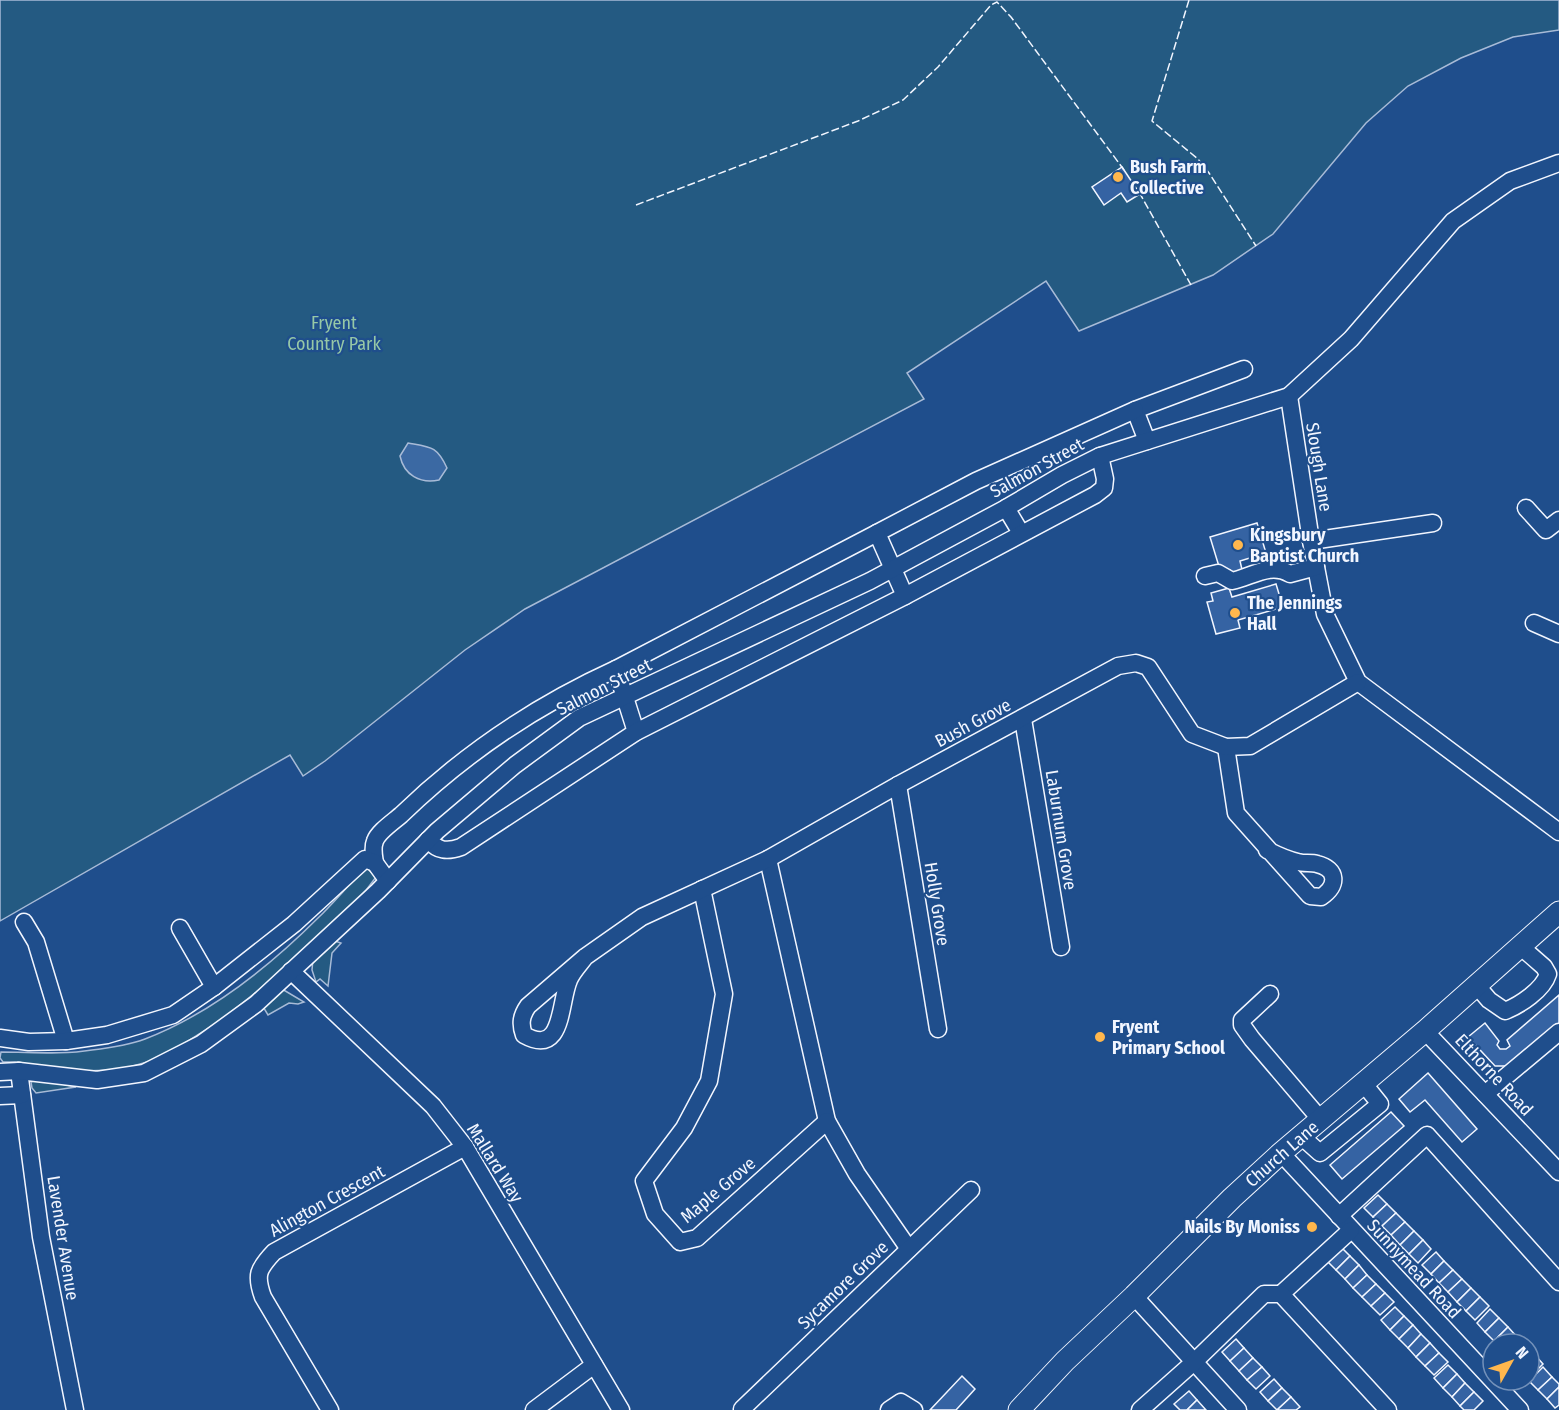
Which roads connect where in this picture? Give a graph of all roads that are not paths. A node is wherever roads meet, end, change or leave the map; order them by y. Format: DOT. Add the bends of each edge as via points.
graph roads {
  1 [pos="1559,163"];
  2 [pos="1244,369"];
  3 [pos="1289,396"];
  4 [pos="1134,410"];
  5 [pos="1147,441"];
  6 [pos="1100,456"];
  7 [pos="1006,507"];
  8 [pos="1526,508"];
  9 [pos="1559,520"];
  10 [pos="1433,523"];
  11 [pos="877,533"];
  12 [pos="1021,533"];
  13 [pos="1311,541"];
  14 [pos="1316,567"];
  15 [pos="892,568"];
  16 [pos="1205,576"];
  17 [pos="905,596"];
  18 [pos="1534,623"];
  19 [pos="1559,634"];
  20 [pos="616,669"];
  21 [pos="1358,682"];
  22 [pos="625,696"];
  23 [pos="1023,719"];
  24 [pos="636,732"];
  25 [pos="1226,747"];
  26 [pos="898,785"];
  27 [pos="1559,832"];
  28 [pos="428,840"];
  29 [pos="1267,850"];
  30 [pos="768,859"];
  31 [pos="375,863"];
  32 [pos="388,880"];
  33 [pos="702,889"];
  34 [pos="1558,914"];
  35 [pos="24,922"];
  36 [pos="180,928"];
  37 [pos="1520,946"];
  38 [pos="1061,947"];
  39 [pos="585,957"];
  40 [pos="291,971"];
  41 [pos="1477,986"];
  42 [pos="214,987"];
  43 [pos="1270,994"];
  44 [pos="938,1029"];
  45 [pos="1425,1031"];
  46 [pos="1559,1032"];
  47 [pos="0,1038"];
  48 [pos="66,1041"];
  49 [pos="19,1071"];
  50 [pos="0,1072"];
  51 [pos="1364,1084"];
  52 [pos="1485,1094"];
  53 [pos="22,1095"];
  54 [pos="0,1096"];
  55 [pos="1321,1120"];
  56 [pos="827,1121"];
  57 [pos="1301,1136"];
  58 [pos="465,1147"];
  59 [pos="1281,1153"];
  60 [pos="1559,1172"];
  61 [pos="971,1190"];
  62 [pos="1339,1216"];
  63 [pos="1351,1230"];
  64 [pos="909,1249"];
  65 [pos="1559,1282"];
  66 [pos="1281,1294"];
  67 [pos="1134,1296"];
  68 [pos="1194,1362"];
  69 [pos="594,1365"];
  70 [pos="742,1409"];
  71 [pos="75,1410"];
  72 [pos="330,1410"];
  73 [pos="534,1410"];
  74 [pos="621,1410"];
  75 [pos="889,1410"];
  76 [pos="914,1410"];
  77 [pos="1019,1410"];
  78 [pos="1140,1410"];
  79 [pos="1238,1410"];
  80 [pos="1388,1410"];
  81 [pos="1520,1410"];
  1 -- 3 [label="street" via="1510,181 1454,221 1351,339"];
  2 -- 4 [label="street"];
  3 -- 5 [label="street, Salmon Street"];
  3 -- 13 [label="street, Slough Lane"];
  4 -- 5 [label="street"];
  4 -- 11 [label="street" via="976,481"];
  5 -- 6 [label="street, Salmon Street"];
  6 -- 7 [label="street, Salmon Street"];
  6 -- 12 [label="street" via="1104,488"];
  7 -- 12 [label="street"];
  7 -- 15 [label="street, Salmon Street"];
  8 -- 9 [label="street" via="1546,530"];
  10 -- 13 [label="street"];
  11 -- 15 [label="street"];
  11 -- 20 [label="street"];
  12 -- 17 [label="street"];
  13 -- 14 [label="street, Slough Lane"];
  14 -- 16 [label="street" via="1290,574 1282,569 1269,569 1232,581 1218,573"];
  14 -- 21 [label="street, Slough Lane" via="1325,614"];
  15 -- 17 [label="street"];
  15 -- 22 [label="street, Salmon Street"];
  17 -- 24 [label="street"];
  18 -- 19 [label="street"];
  20 -- 22 [label="street"];
  20 -- 31 [label="street" via="552,700 464,761 375,839"];
  21 -- 25 [label="street, Bush Grove" via="1250,747"];
  21 -- 27 [label="street, Slough Lane"];
  22 -- 24 [label="street"];
  22 -- 28 [label="street, Salmon Street" via="579,718 515,765"];
  23 -- 25 [label="street, Bush Grove" via="1118,666 1136,663 1148,667 1192,734"];
  23 -- 26 [label="street, Bush Grove"];
  23 -- 38 [label="street, Laburnum Grove"];
  24 -- 28 [label="street" via="461,847 442,850"];
  25 -- 29 [label="street" via="1236,813"];
  26 -- 30 [label="street, Bush Grove"];
  26 -- 44 [label="street, Holly Grove"];
  28 -- 32 [label="street, Salmon Street"];
  30 -- 33 [label="street, Bush Grove"];
  30 -- 56 [label="street"];
  31 -- 32 [label="street"];
  31 -- 42 [label="street" via="364,859 294,924"];
  32 -- 40 [label="street, Salmon Street"];
  33 -- 39 [label="street, Bush Grove" via="642,918"];
  33 -- 56 [label="street, Maple Grove" via="724,994 709,1081 684,1128 644,1181 655,1214 680,1242 697,1238"];
  34 -- 37 [label="main road, Church Lane"];
  35 -- 48 [label="street" via="36,942"];
  36 -- 42 [label="street"];
  37 -- 41 [label="main road, Church Lane"];
  37 -- 41 [label="street" via="1544,967 1546,981 1518,1006 1505,1011"];
  39 -- 39 [label="street, Bush Grove" via="528,1006 521,1025 524,1035 545,1040 558,1028 569,979"];
  40 -- 49 [label="street, Salmon Street" via="256,1004 201,1044 144,1073 97,1080"];
  40 -- 58 [label="street, Mallard Way" via="433,1106"];
  41 -- 45 [label="main road, Church Lane"];
  42 -- 48 [label="street" via="173,1015 107,1035"];
  43 -- 55 [label="street" via="1242,1024"];
  45 -- 51 [label="main road, Church Lane"];
  45 -- 52 [label="street, Elthorne Road"];
  46 -- 52 [label="street"];
  47 -- 48 [label="street"];
  49 -- 50 [label="street, Salmon Street"];
  49 -- 53 [label="street, Lavender Avenue"];
  51 -- 55 [label="main road, Church Lane"];
  51 -- 57 [label="street" via="1380,1104 1320,1153"];
  52 -- 60 [label="street, Elthorne Road"];
  53 -- 54 [label="street"];
  53 -- 71 [label="street, Lavender Avenue" via="41,1237"];
  55 -- 57 [label="main road, Church Lane"];
  56 -- 64 [label="street" via="857,1174"];
  57 -- 59 [label="main road, Church Lane"];
  58 -- 69 [label="street, Mallard Way"];
  58 -- 72 [label="street, Alington Crescent" via="274,1252 261,1266 258,1281 263,1297"];
  59 -- 62 [label="street, Sunnymead Road"];
  59 -- 67 [label="main road, Church Lane"];
  61 -- 64 [label="street, Sycamore Grove"];
  62 -- 63 [label="street, Sunnymead Road"];
  62 -- 65 [label="street" via="1427,1135"];
  63 -- 66 [label="street"];
  63 -- 81 [label="street, Sunnymead Road"];
  64 -- 70 [label="street, Sycamore Grove"];
  66 -- 68 [label="street" via="1264,1294"];
  66 -- 80 [label="street"];
  67 -- 68 [label="street"];
  67 -- 77 [label="main road, Church Lane"];
  68 -- 78 [label="street"];
  68 -- 79 [label="street"];
  69 -- 73 [label="street"];
  69 -- 74 [label="street, Mallard Way"];
  75 -- 76 [label="street" via="901,1402"];
}
